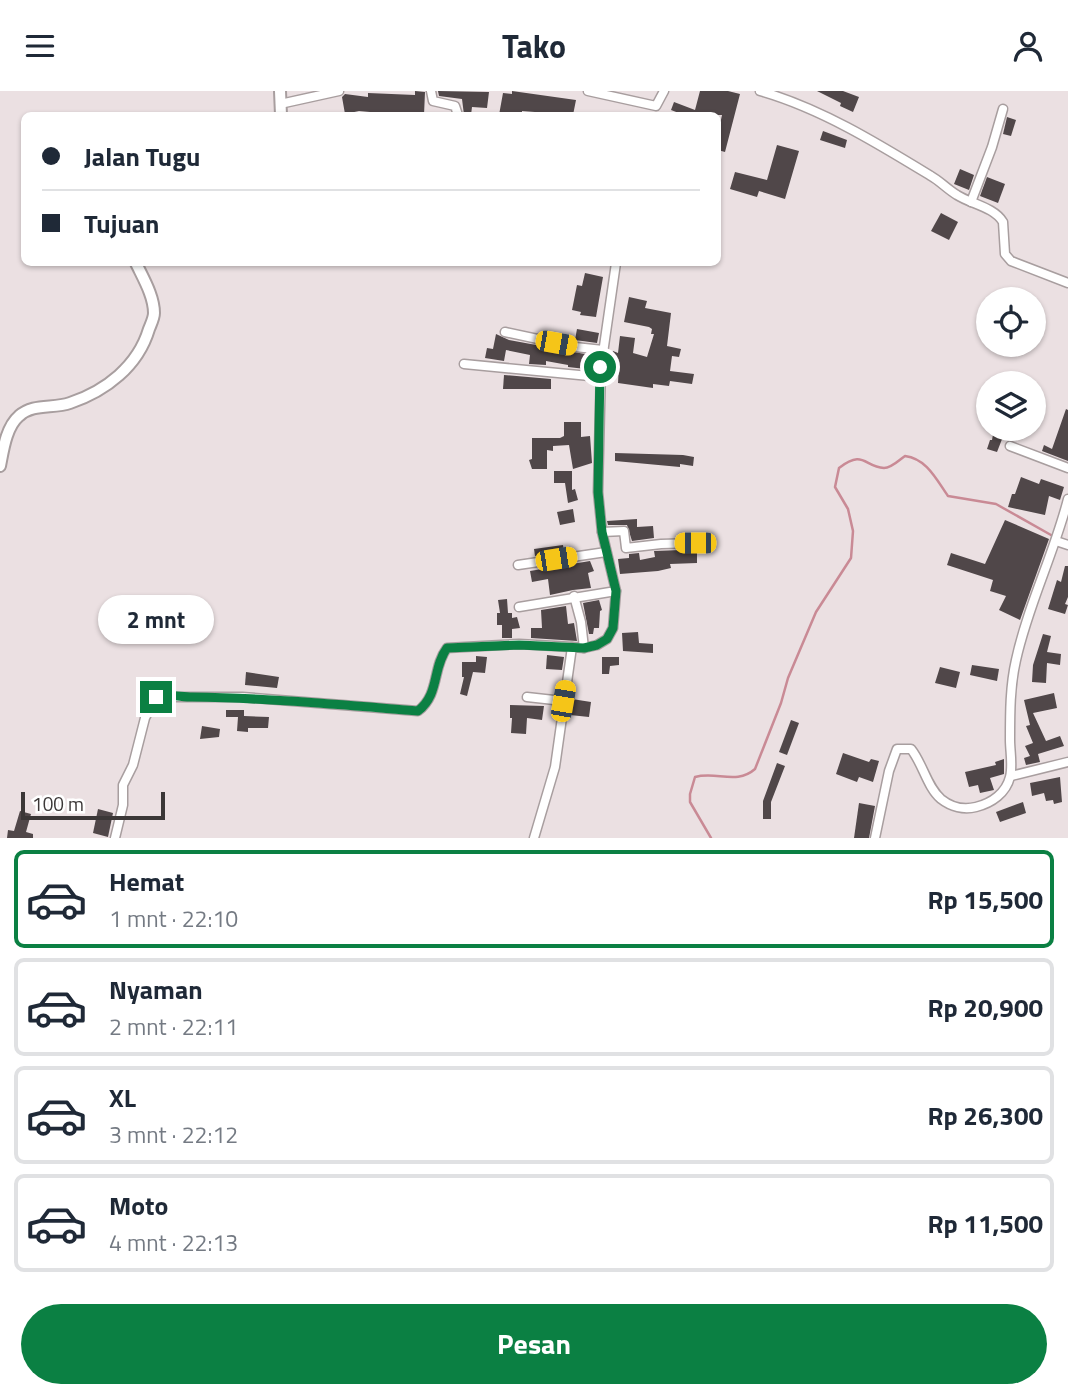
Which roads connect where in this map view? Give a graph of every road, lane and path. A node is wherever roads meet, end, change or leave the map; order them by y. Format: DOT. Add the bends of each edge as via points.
graph roads {
  1 [pos="279,91"];
  2 [pos="339,91"];
  3 [pos="431,91"];
  4 [pos="588,91"];
  5 [pos="664,91"];
  6 [pos="760,91"];
  7 [pos="656,106"];
  8 [pos="1003,109"];
  9 [pos="280,110"];
  10 [pos="456,112"];
  11 [pos="656,112"];
  12 [pos="971,202"];
  13 [pos="137,266"];
  14 [pos="616,266"];
  15 [pos="1068,283"];
  16 [pos="505,332"];
  17 [pos="603,350"];
  18 [pos="464,364"];
  19 [pos="600,377"];
  20 [pos="1010,446"];
  21 [pos="0,466"];
  22 [pos="1068,468"];
  23 [pos="1068,499"];
  24 [pos="602,532"];
  25 [pos="1056,541"];
  26 [pos="695,543"];
  27 [pos="1068,545"];
  28 [pos="606,552"];
  29 [pos="518,565"];
  30 [pos="616,591"];
  31 [pos="574,596"];
  32 [pos="519,607"];
  33 [pos="572,647"];
  34 [pos="584,648"];
  35 [pos="527,697"];
  36 [pos="563,701"];
  37 [pos="1068,762"];
  38 [pos="1011,776"];
  39 [pos="114,838"];
  40 [pos="534,838"];
  41 [pos="875,838"];
  1 -- 9 [label="main road"];
  2 -- 9 [label="street"];
  3 -- 10 [label="street" via="433,101 455,106"];
  4 -- 7 [label="street"];
  5 -- 7 [label="street"];
  6 -- 12 [label="street" via="848,128"];
  7 -- 11 [label="street"];
  8 -- 12 [label="street"];
  12 -- 15 [label="street" via="1000,217 1005,254 1011,261"];
  13 -- 21 [label="main road" via="154,314 144,346 121,376 97,391 68,404 27,409 15,418"];
  14 -- 17 [label="street"];
  16 -- 17 [label="street"];
  17 -- 19 [label="street"];
  18 -- 19 [label="street"];
  19 -- 24 [label="street"];
  20 -- 22 [label="street"];
  23 -- 25 [label="street"];
  24 -- 26 [label="street" via="624,531 626,548"];
  24 -- 28 [label="street"];
  25 -- 27 [label="street"];
  25 -- 38 [label="street" via="1026,618 1015,663 1010,696"];
  28 -- 29 [label="street"];
  28 -- 30 [label="street"];
  30 -- 31 [label="street"];
  30 -- 34 [label="street" via="613,628 607,639"];
  31 -- 32 [label="street"];
  31 -- 34 [label="street"];
  33 -- 34 [label="street"];
  33 -- 36 [label="street"];
  33 -- 39 [label="street" via="447,648 428,703 418,711 242,697 156,697 123,785"];
  35 -- 36 [label="street"];
  36 -- 40 [label="street" via="555,767"];
  37 -- 38 [label="street"];
  38 -- 41 [label="street" via="995,800 956,807 934,791 911,749 897,749"];
}
